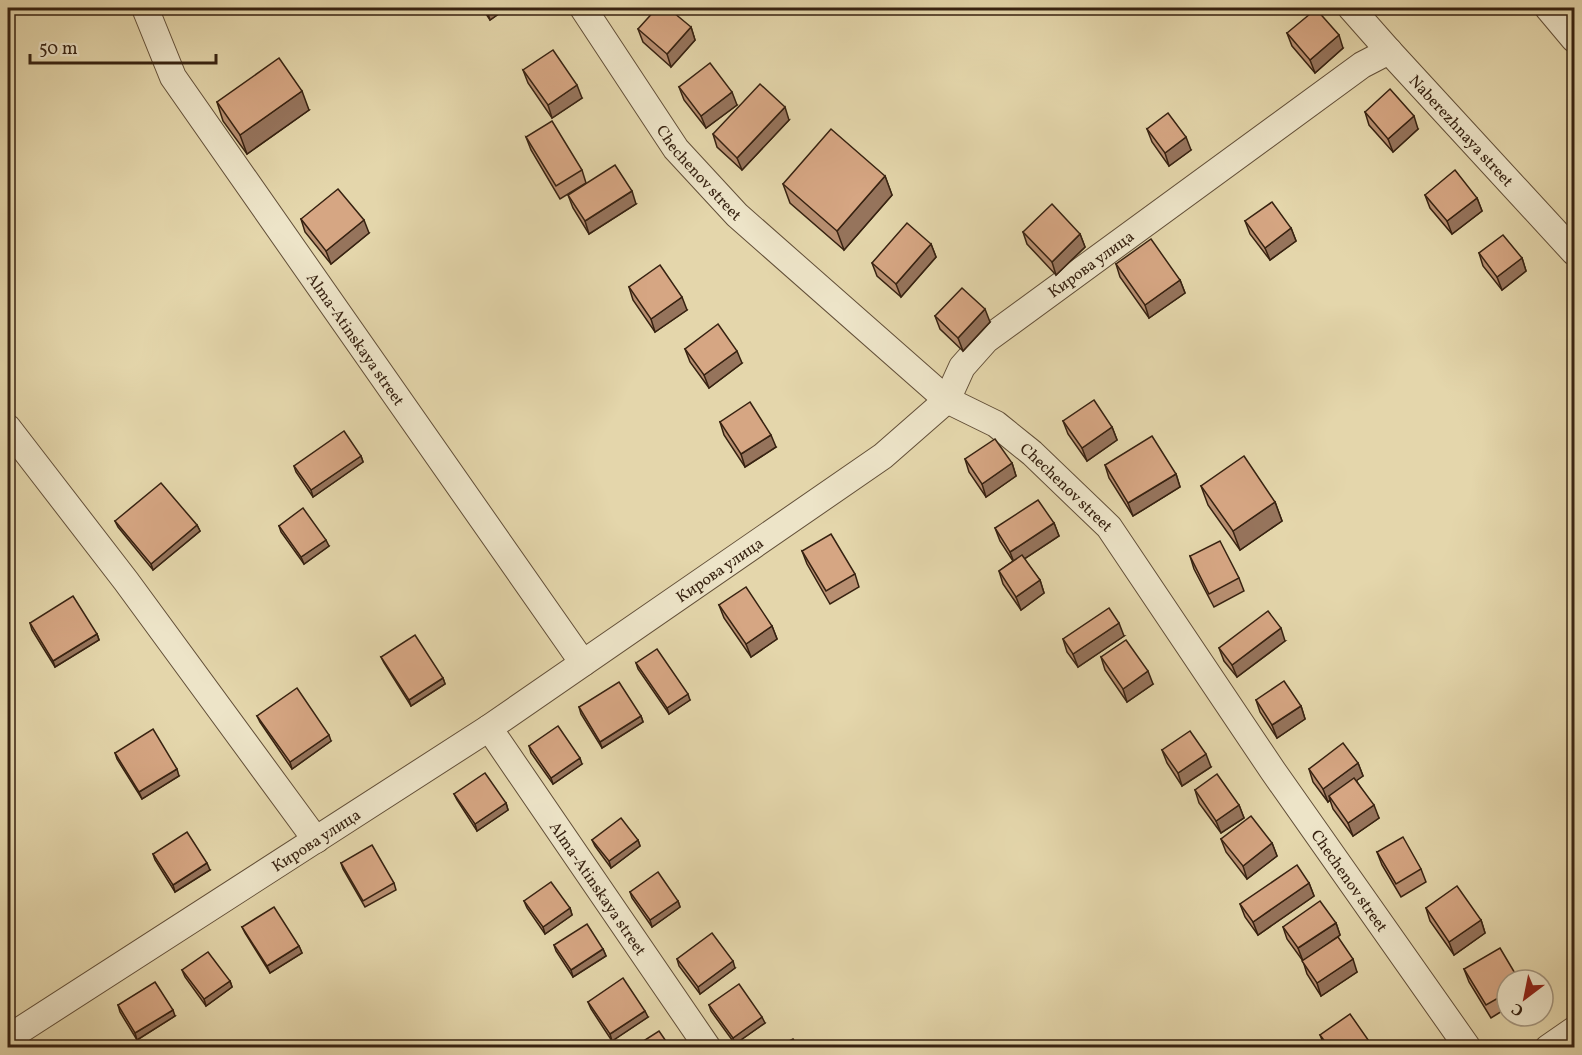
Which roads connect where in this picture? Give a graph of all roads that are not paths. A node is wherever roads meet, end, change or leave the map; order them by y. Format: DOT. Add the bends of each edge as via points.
graph roads {
  1 [pos="145,8"];
  2 [pos="583,8"];
  3 [pos="1351,8"];
  4 [pos="1548,8"];
  5 [pos="1575,39"];
  6 [pos="1389,51"];
  7 [pos="1575,252"];
  8 [pos="947,400"];
  9 [pos="8,428"];
  10 [pos="583,663"];
  11 [pos="489,728"];
  12 [pos="316,840"];
  13 [pos="1575,1030"];
  14 [pos="8,1038"];
  15 [pos="708,1047"];
  16 [pos="1468,1047"];
  17 [pos="1548,1047"];
  1 -- 10 [label="street, Alma-Atinskaya street" via="173,77"];
  2 -- 8 [label="street, Chechenov street" via="676,150 737,215"];
  3 -- 6 [label="street, Naberezhnaya street"];
  4 -- 5 [label="street"];
  6 -- 7 [label="street, Naberezhnaya street"];
  6 -- 8 [label="street, Кирова улица" via="1362,65 986,340 962,366"];
  8 -- 10 [label="street, Кирова улица" via="883,456"];
  8 -- 16 [label="street, Chechenov street" via="996,423 1109,527 1273,771"];
  9 -- 12 [label="street"];
  10 -- 11 [label="street, Кирова улица"];
  11 -- 12 [label="street, Кирова улица"];
  11 -- 15 [label="street, Alma-Atinskaya street"];
  12 -- 14 [label="street, Кирова улица"];
  13 -- 17 [label="street"];
}
